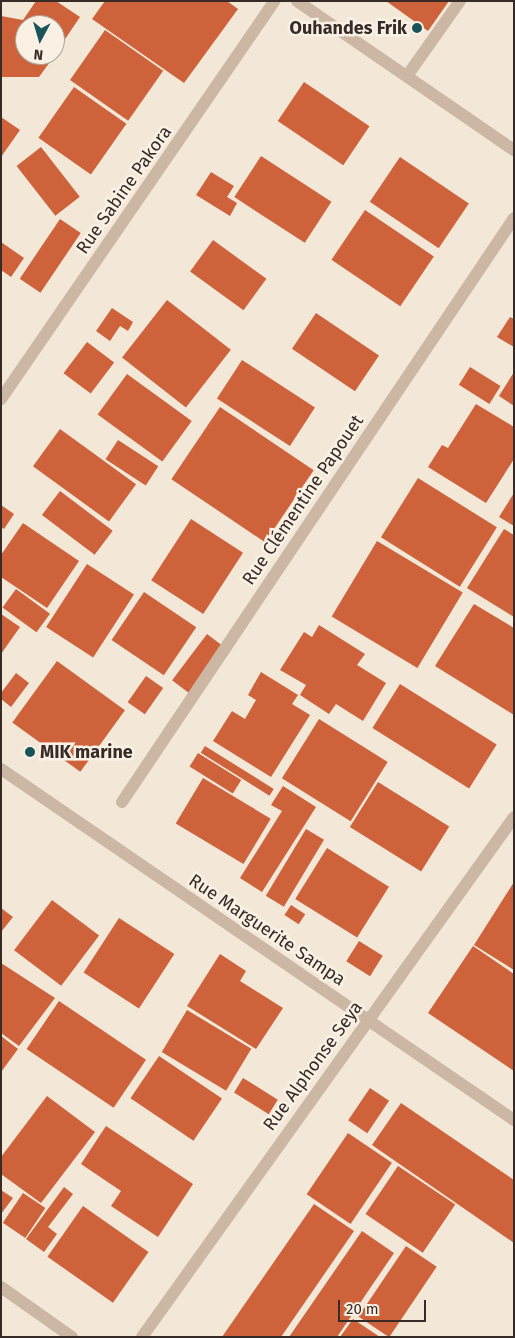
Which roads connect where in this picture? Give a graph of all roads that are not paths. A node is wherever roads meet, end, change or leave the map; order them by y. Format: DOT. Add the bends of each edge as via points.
graph roads {
  1 [pos="275,1"];
  2 [pos="298,1"];
  3 [pos="460,1"];
  4 [pos="407,76"];
  5 [pos="514,150"];
  6 [pos="514,218"];
  7 [pos="1,399"];
  8 [pos="1,769"];
  9 [pos="122,802"];
  10 [pos="514,817"];
  11 [pos="368,1020"];
  12 [pos="514,1120"];
  13 [pos="1,1287"];
  14 [pos="72,1337"];
  15 [pos="142,1337"];
  1 -- 7 [label="street, Rue Sabine Pakora"];
  2 -- 4 [label="street"];
  3 -- 4 [label="street"];
  4 -- 5 [label="street"];
  6 -- 9 [label="street, Rue Clémentine Papouet"];
  8 -- 11 [label="street, Rue Marguerite Sampa"];
  10 -- 11 [label="street, Rue Alphonse Seya"];
  11 -- 12 [label="street, Rue Marguerite Sampa"];
  11 -- 15 [label="street, Rue Alphonse Seya"];
  13 -- 14 [label="street"];
}
